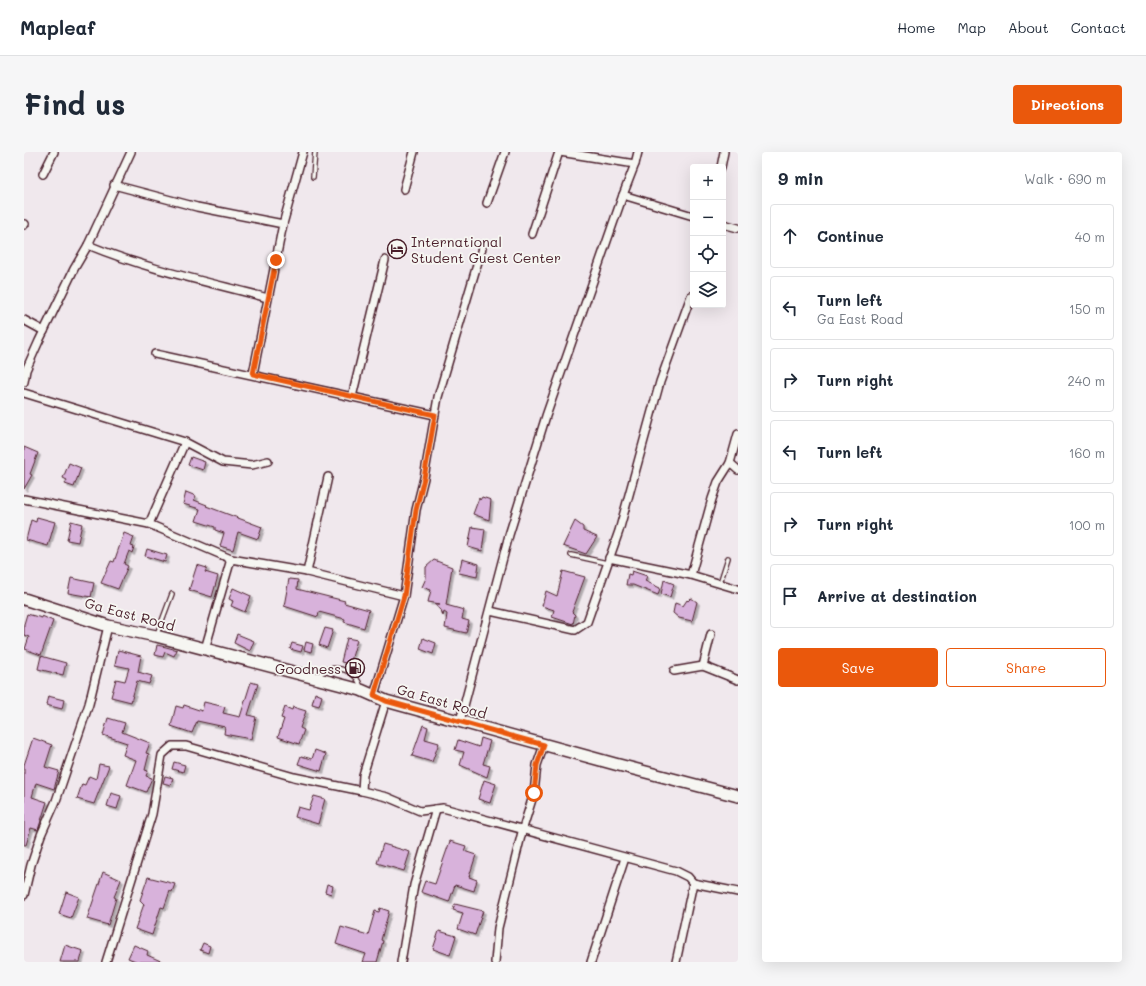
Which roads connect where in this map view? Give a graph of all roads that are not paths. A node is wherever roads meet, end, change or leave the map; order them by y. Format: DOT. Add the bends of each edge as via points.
graph roads {
  1 [pos="54,152"];
  2 [pos="131,152"];
  3 [pos="303,152"];
  4 [pos="315,152"];
  5 [pos="414,152"];
  6 [pos="505,152"];
  7 [pos="560,152"];
  8 [pos="638,152"];
  9 [pos="724,152"];
  10 [pos="635,164"];
  11 [pos="721,164"];
  12 [pos="43,174"];
  13 [pos="313,177"];
  14 [pos="114,185"];
  15 [pos="404,189"];
  16 [pos="623,195"];
  17 [pos="487,203"];
  18 [pos="690,215"];
  19 [pos="283,224"];
  20 [pos="726,225"];
  21 [pos="738,228"];
  22 [pos="532,234"];
  23 [pos="88,245"];
  24 [pos="482,248"];
  25 [pos="385,260"];
  26 [pos="268,298"];
  27 [pos="690,299"];
  28 [pos="24,320"];
  29 [pos="44,331"];
  30 [pos="155,354"];
  31 [pos="253,374"];
  32 [pos="24,382"];
  33 [pos="24,393"];
  34 [pos="352,397"];
  35 [pos="435,415"];
  36 [pos="738,434"];
  37 [pos="185,442"];
  38 [pos="268,461"];
  39 [pos="730,463"];
  40 [pos="738,470"];
  41 [pos="328,477"];
  42 [pos="24,499"];
  43 [pos="149,524"];
  44 [pos="571,555"];
  45 [pos="728,558"];
  46 [pos="231,559"];
  47 [pos="608,560"];
  48 [pos="307,572"];
  49 [pos="691,575"];
  50 [pos="720,584"];
  51 [pos="738,589"];
  52 [pos="172,594"];
  53 [pos="404,596"];
  54 [pos="24,600"];
  55 [pos="490,611"];
  56 [pos="108,626"];
  57 [pos="712,634"];
  58 [pos="156,636"];
  59 [pos="205,649"];
  60 [pos="703,666"];
  61 [pos="674,672"];
  62 [pos="316,679"];
  63 [pos="738,680"];
  64 [pos="361,690"];
  65 [pos="374,695"];
  66 [pos="386,701"];
  67 [pos="460,721"];
  68 [pos="544,745"];
  69 [pos="362,792"];
  70 [pos="738,794"];
  71 [pos="436,809"];
  72 [pos="523,828"];
  73 [pos="625,858"];
  74 [pos="693,883"];
  75 [pos="738,892"];
  76 [pos="24,895"];
  77 [pos="106,962"];
  78 [pos="401,962"];
  79 [pos="496,962"];
  80 [pos="591,962"];
  81 [pos="676,962"];
  1 -- 12 [label="street"];
  2 -- 14 [label="street"];
  3 -- 19 [label="street"];
  4 -- 13 [label="lane"];
  5 -- 15 [label="street"];
  6 -- 17 [label="street"];
  7 -- 10 [label="street"];
  7 -- 22 [label="street"];
  8 -- 10 [label="street"];
  9 -- 11 [label="street"];
  10 -- 16 [label="street"];
  14 -- 19 [label="street" via="197,207"];
  14 -- 23 [label="street"];
  16 -- 18 [label="street"];
  16 -- 55 [label="street" via="544,423 509,535"];
  19 -- 26 [label="street"];
  20 -- 21 [label="street"];
  23 -- 26 [label="street" via="173,274"];
  23 -- 29 [label="street"];
  24 -- 35 [label="street"];
  25 -- 34 [label="street"];
  26 -- 31 [label="street"];
  27 -- 47 [label="street" via="660,382 619,531"];
  28 -- 29 [label="street"];
  29 -- 32 [label="street" via="26,370"];
  30 -- 31 [label="street"];
  31 -- 34 [label="street"];
  33 -- 37 [label="street"];
  34 -- 35 [label="street"];
  35 -- 53 [label="street" via="416,510"];
  36 -- 39 [label="street"];
  37 -- 38 [label="street" via="223,462 252,464"];
  37 -- 43 [label="street"];
  39 -- 40 [label="street"];
  39 -- 49 [label="street" via="718,482 712,499"];
  41 -- 48 [label="street"];
  42 -- 43 [label="street"];
  43 -- 46 [label="street"];
  44 -- 47 [label="lane"];
  45 -- 50 [label="lane"];
  46 -- 48 [label="street"];
  46 -- 59 [label="street"];
  47 -- 49 [label="street"];
  47 -- 55 [label="street" via="587,622 575,630"];
  48 -- 53 [label="street"];
  49 -- 50 [label="street"];
  50 -- 51 [label="street"];
  52 -- 58 [label="lane"];
  53 -- 65 [label="street"];
  54 -- 56 [label="street, Ga East Road"];
  55 -- 67 [label="street"];
  56 -- 58 [label="street, Ga East Road"];
  56 -- 76 [label="street" via="89,704 35,853"];
  57 -- 60 [label="street"];
  58 -- 59 [label="street, Ga East Road"];
  59 -- 62 [label="street, Ga East Road"];
  60 -- 61 [label="street"];
  60 -- 63 [label="street"];
  62 -- 64 [label="street, Ga East Road"];
  62 -- 64 [label="lane" via="324,670 337,668 352,673 360,682"];
  64 -- 65 [label="street, Ga East Road"];
  65 -- 66 [label="street, Ga East Road"];
  66 -- 67 [label="street, Ga East Road"];
  66 -- 69 [label="street" via="363,775"];
  67 -- 68 [label="street, Ga East Road"];
  68 -- 70 [label="street, Ga East Road"];
  68 -- 72 [label="street" via="537,765 534,793"];
  69 -- 71 [label="street" via="387,797 420,811"];
  69 -- 77 [label="street" via="294,777 186,746 172,746 162,755 148,828"];
  71 -- 72 [label="street" via="443,808"];
  71 -- 78 [label="street" via="414,885"];
  72 -- 73 [label="street"];
  72 -- 79 [label="street" via="498,928"];
  73 -- 74 [label="street" via="676,871 688,877"];
  73 -- 80 [label="street"];
  74 -- 75 [label="street"];
  74 -- 81 [label="street"];
}
